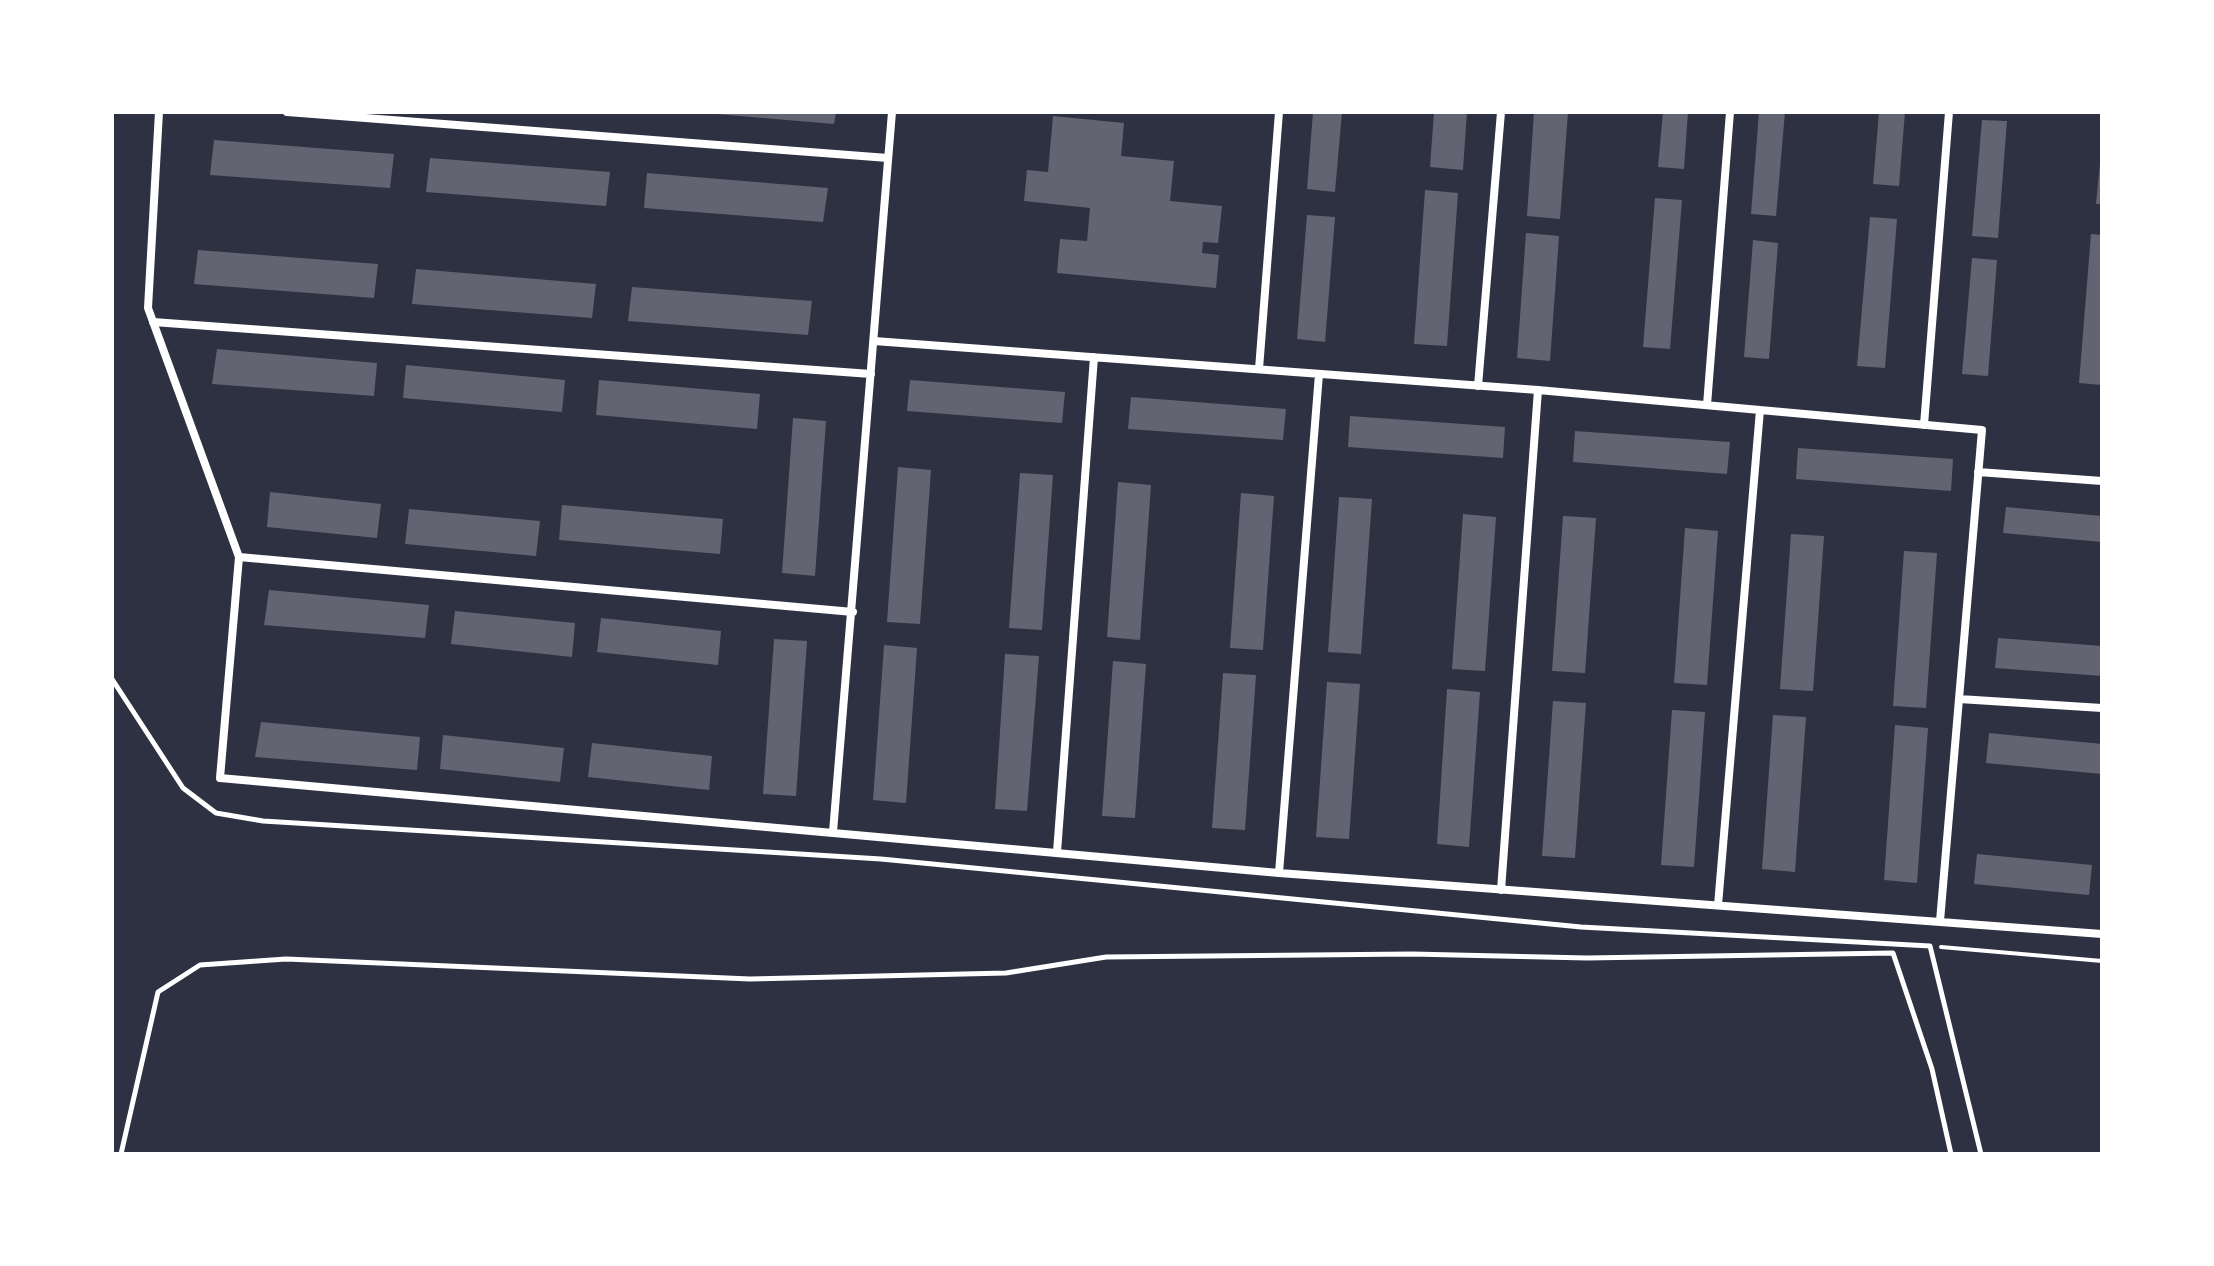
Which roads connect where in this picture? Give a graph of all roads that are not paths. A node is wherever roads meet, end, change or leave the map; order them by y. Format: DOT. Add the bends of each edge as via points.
graph roads {
  1 [pos="159,112"];
  2 [pos="287,112"];
  3 [pos="892,112"];
  4 [pos="1279,112"];
  5 [pos="1501,112"];
  6 [pos="1730,112"];
  7 [pos="1949,112"];
  8 [pos="888,158"];
  9 [pos="153,322"];
  10 [pos="874,341"];
  11 [pos="1094,357"];
  12 [pos="1259,369"];
  13 [pos="871,374"];
  14 [pos="1319,374"];
  15 [pos="1478,386"];
  16 [pos="1538,390"];
  17 [pos="1707,405"];
  18 [pos="1760,410"];
  19 [pos="1924,425"];
  20 [pos="1978,472"];
  21 [pos="2102,481"];
  22 [pos="239,557"];
  23 [pos="853,612"];
  24 [pos="112,679"];
  25 [pos="1959,699"];
  26 [pos="2102,708"];
  27 [pos="833,832"];
  28 [pos="1057,852"];
  29 [pos="1279,873"];
  30 [pos="1501,890"];
  31 [pos="1718,905"];
  32 [pos="1940,921"];
  33 [pos="2102,934"];
  34 [pos="121,1154"];
  35 [pos="1951,1154"];
  36 [pos="1981,1154"];
  1 -- 9 [label="street" via="148,308"];
  2 -- 8 [label="street"];
  3 -- 8 [label="street"];
  4 -- 12 [label="street"];
  5 -- 15 [label="street"];
  6 -- 17 [label="street"];
  7 -- 19 [label="street"];
  8 -- 10 [label="street"];
  9 -- 13 [label="street"];
  9 -- 22 [label="street"];
  10 -- 11 [label="street"];
  10 -- 13 [label="street"];
  11 -- 12 [label="street"];
  11 -- 28 [label="street"];
  12 -- 14 [label="street"];
  13 -- 23 [label="street"];
  14 -- 15 [label="street"];
  14 -- 29 [label="street"];
  15 -- 16 [label="street"];
  16 -- 17 [label="street"];
  16 -- 30 [label="street"];
  17 -- 18 [label="street"];
  18 -- 19 [label="street"];
  18 -- 31 [label="street"];
  19 -- 20 [label="street" via="1982,430"];
  20 -- 21 [label="street"];
  20 -- 25 [label="street"];
  22 -- 23 [label="street"];
  22 -- 27 [label="street" via="220,778"];
  23 -- 27 [label="street"];
  24 -- 36 [label="lane" via="183,788 216,813 263,821 881,859 1581,927 1930,946"];
  25 -- 26 [label="street"];
  25 -- 32 [label="street"];
  27 -- 28 [label="street"];
  28 -- 29 [label="street"];
  29 -- 30 [label="street"];
  30 -- 31 [label="street"];
  31 -- 32 [label="street"];
  32 -- 33 [label="street"];
  34 -- 35 [label="lane" via="158,992 200,965 286,959 750,979 1006,973 1106,957 1878,953 1893,953 1932,1069"];
}
